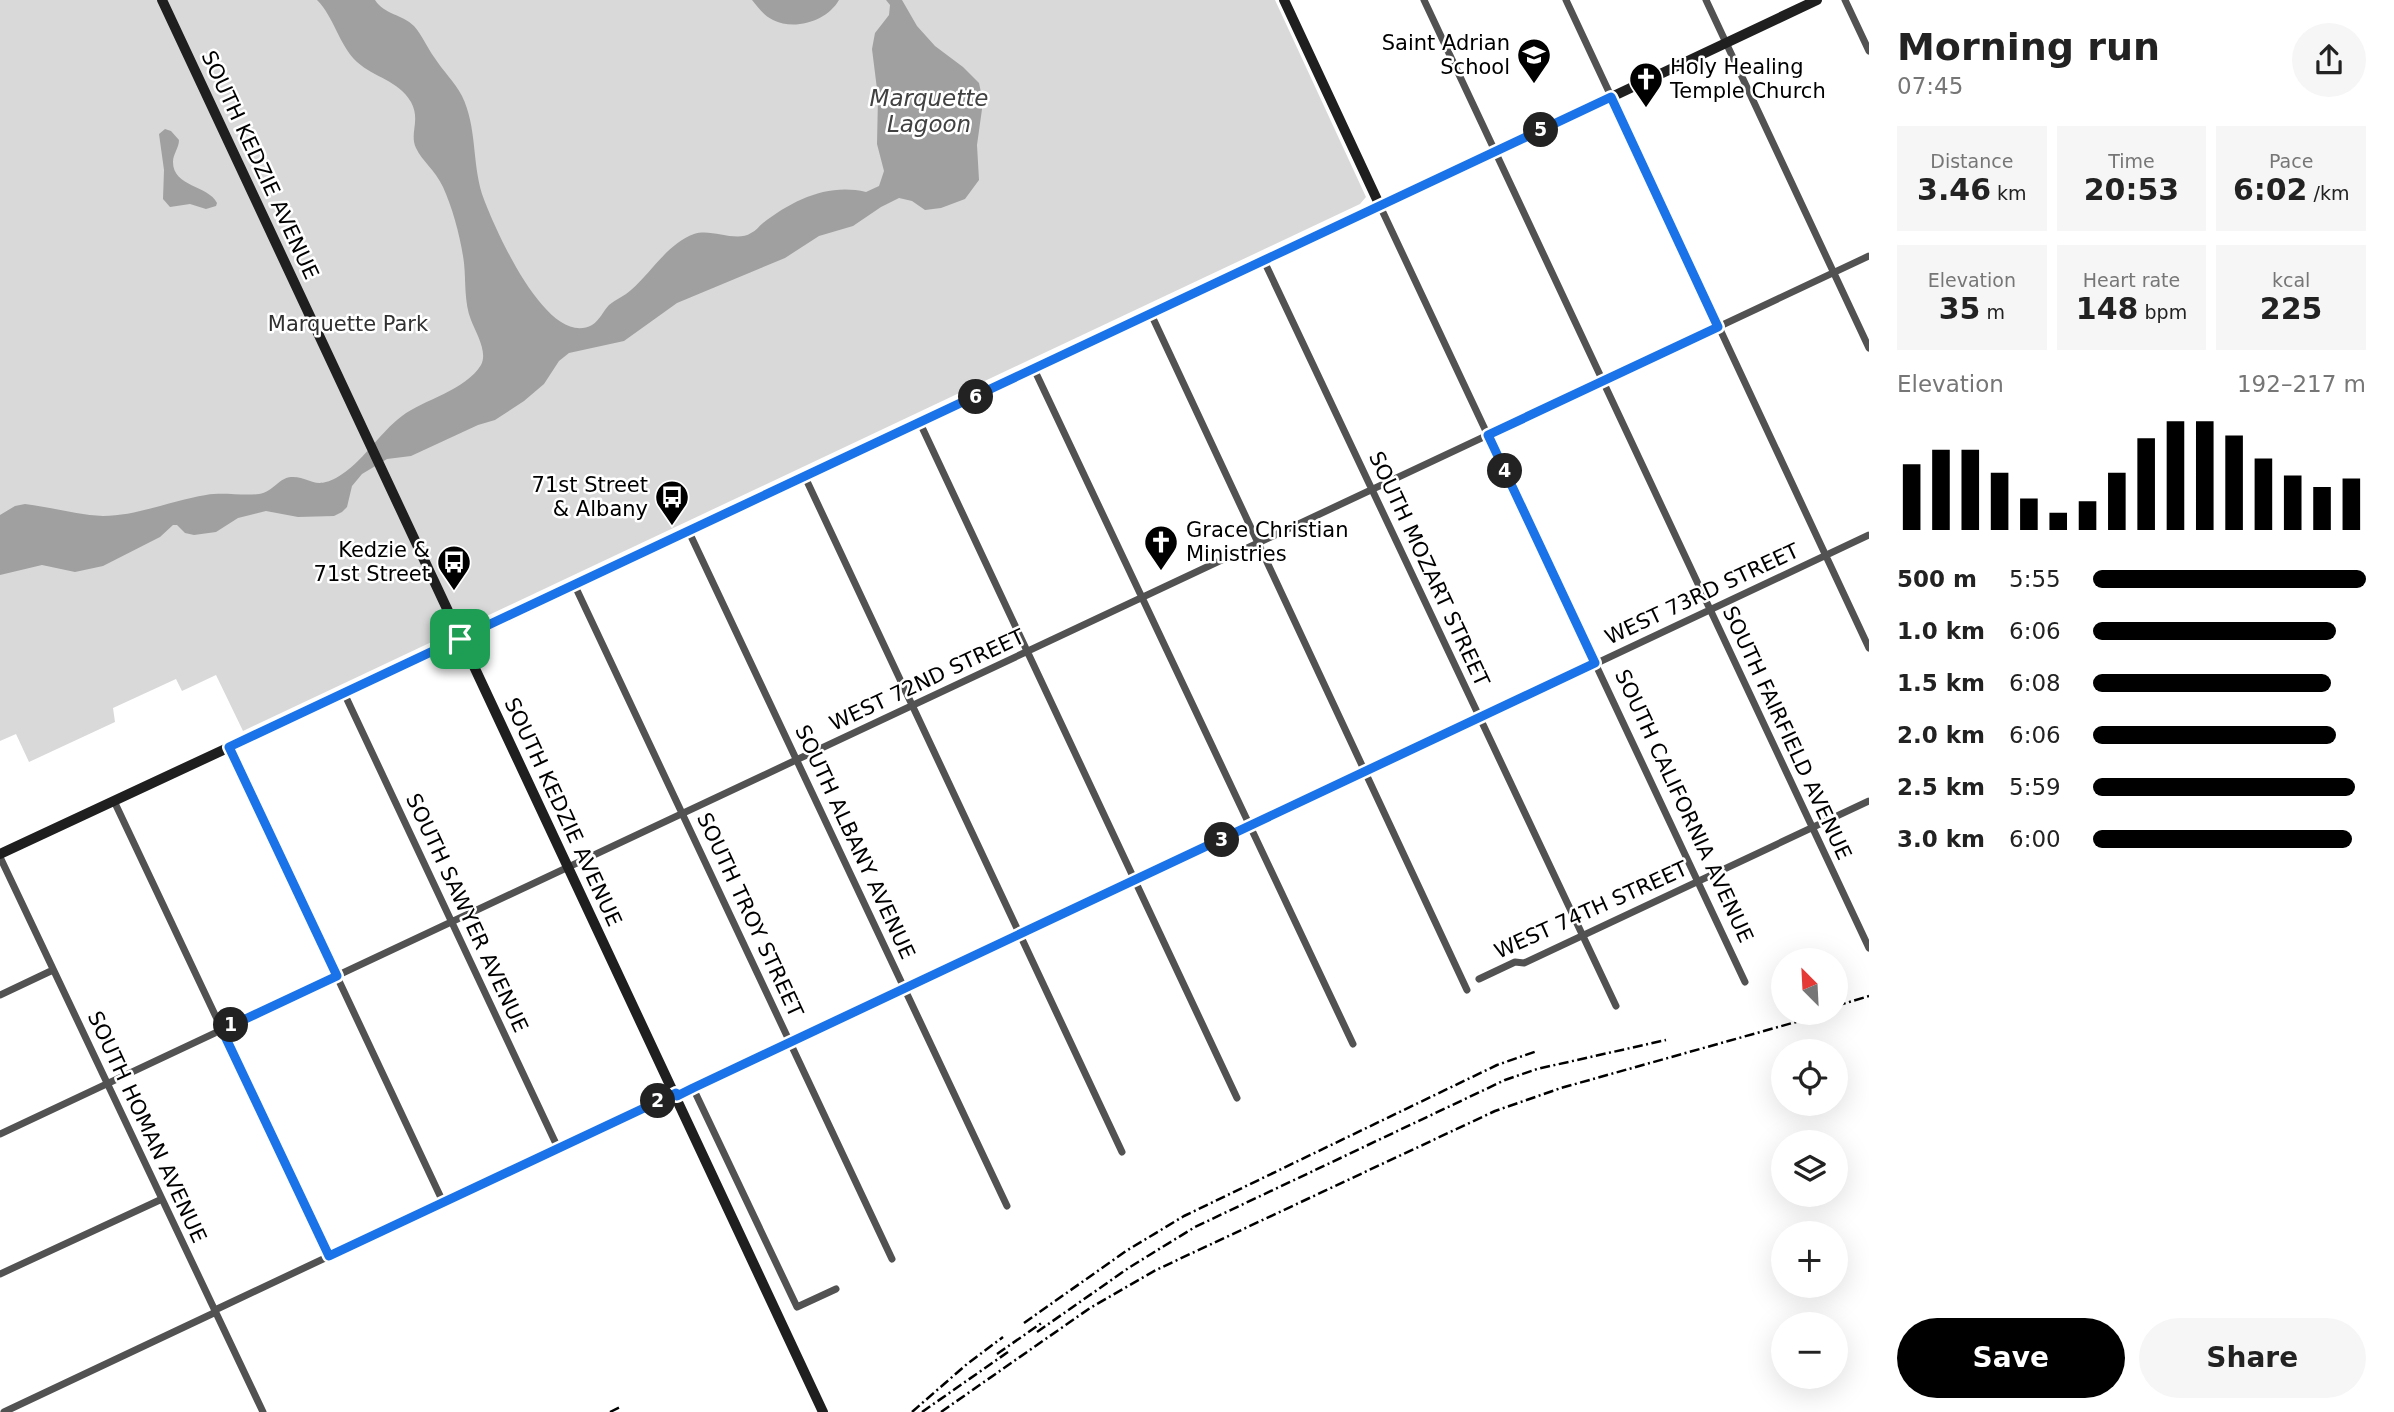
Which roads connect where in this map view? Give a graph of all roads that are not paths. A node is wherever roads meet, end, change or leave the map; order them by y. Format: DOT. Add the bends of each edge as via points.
graph roads {
  1 [pos="162,0"];
  2 [pos="1284,0"];
  3 [pos="1424,0"];
  4 [pos="1566,0"];
  5 [pos="1706,0"];
  6 [pos="1817,0"];
  7 [pos="1845,0"];
  8 [pos="1726,43"];
  9 [pos="1869,51"];
  10 [pos="1611,97"];
  11 [pos="1495,151"];
  12 [pos="1380,206"];
  13 [pos="1869,256"];
  14 [pos="1264,261"];
  15 [pos="1833,272"];
  16 [pos="1151,314"];
  17 [pos="1718,327"];
  18 [pos="1869,348"];
  19 [pos="1034,369"];
  20 [pos="1603,381"];
  21 [pos="920,423"];
  22 [pos="1488,435"];
  23 [pos="805,477"];
  24 [pos="1373,490"];
  25 [pos="690,532"];
  26 [pos="1869,534"];
  27 [pos="1258,544"];
  28 [pos="1826,555"];
  29 [pos="575,586"];
  30 [pos="1142,598"];
  31 [pos="1710,610"];
  32 [pos="460,639"];
  33 [pos="1869,648"];
  34 [pos="1028,652"];
  35 [pos="1595,663"];
  36 [pos="344,693"];
  37 [pos="913,706"];
  38 [pos="1480,718"];
  39 [pos="229,747"];
  40 [pos="797,761"];
  41 [pos="1365,772"];
  42 [pos="114,801"];
  43 [pos="1869,801"];
  44 [pos="683,815"];
  45 [pos="1250,826"];
  46 [pos="1812,828"];
  47 [pos="0,856"];
  48 [pos="569,868"];
  49 [pos="1136,880"];
  50 [pos="1698,881"];
  51 [pos="452,923"];
  52 [pos="1020,934"];
  53 [pos="1583,936"];
  54 [pos="1869,948"];
  55 [pos="53,970"];
  56 [pos="337,976"];
  57 [pos="1479,979"];
  58 [pos="1745,982"];
  59 [pos="905,989"];
  60 [pos="1467,990"];
  61 [pos="0,995"];
  62 [pos="1616,1006"];
  63 [pos="222,1030"];
  64 [pos="790,1043"];
  65 [pos="1353,1044"];
  66 [pos="107,1083"];
  67 [pos="693,1088"];
  68 [pos="676,1094"];
  69 [pos="1237,1098"];
  70 [pos="0,1134"];
  71 [pos="558,1148"];
  72 [pos="1122,1152"];
  73 [pos="162,1199"];
  74 [pos="443,1202"];
  75 [pos="1007,1206"];
  76 [pos="329,1256"];
  77 [pos="892,1259"];
  78 [pos="0,1275"];
  79 [pos="836,1289"];
  80 [pos="215,1311"];
  81 [pos="4,1412"];
  82 [pos="263,1412"];
  83 [pos="823,1412"];
  1 -- 32 [label="main road, SOUTH KEDZIE AVENUE"];
  2 -- 12 [label="main road, SOUTH CALIFORNIA AVENUE"];
  3 -- 11 [label="street, SOUTH FAIRFIELD AVENUE"];
  4 -- 10 [label="street"];
  5 -- 8 [label="street"];
  6 -- 8 [label="main road"];
  7 -- 9 [label="street"];
  8 -- 10 [label="main road"];
  8 -- 15 [label="street"];
  10 -- 11 [label="main road"];
  10 -- 17 [label="street"];
  11 -- 12 [label="main road"];
  11 -- 20 [label="street, SOUTH FAIRFIELD AVENUE"];
  12 -- 14 [label="main road"];
  12 -- 22 [label="street, SOUTH CALIFORNIA AVENUE"];
  13 -- 15 [label="street, WEST 72ND STREET"];
  14 -- 16 [label="main road"];
  14 -- 24 [label="street, SOUTH MOZART STREET"];
  15 -- 17 [label="street, WEST 72ND STREET"];
  15 -- 18 [label="street"];
  16 -- 19 [label="main road"];
  16 -- 27 [label="street"];
  17 -- 20 [label="street, WEST 72ND STREET"];
  17 -- 28 [label="street"];
  19 -- 21 [label="main road"];
  19 -- 30 [label="street"];
  20 -- 22 [label="street, WEST 72ND STREET"];
  20 -- 31 [label="street, SOUTH FAIRFIELD AVENUE"];
  21 -- 23 [label="main road"];
  21 -- 34 [label="street"];
  22 -- 24 [label="street, WEST 72ND STREET"];
  22 -- 35 [label="street, SOUTH CALIFORNIA AVENUE"];
  23 -- 25 [label="main road"];
  23 -- 37 [label="street"];
  24 -- 27 [label="street, WEST 72ND STREET"];
  24 -- 38 [label="street, SOUTH MOZART STREET"];
  25 -- 29 [label="main road"];
  25 -- 40 [label="street, SOUTH ALBANY AVENUE"];
  26 -- 28 [label="street, WEST 73RD STREET"];
  27 -- 30 [label="street, WEST 72ND STREET"];
  27 -- 41 [label="street"];
  28 -- 31 [label="street, WEST 73RD STREET"];
  28 -- 33 [label="street"];
  29 -- 32 [label="main road"];
  29 -- 44 [label="street, SOUTH TROY STREET"];
  30 -- 34 [label="street, WEST 72ND STREET"];
  30 -- 45 [label="street"];
  31 -- 35 [label="street, WEST 73RD STREET"];
  31 -- 46 [label="street, SOUTH FAIRFIELD AVENUE"];
  32 -- 36 [label="main road"];
  32 -- 48 [label="main road, SOUTH KEDZIE AVENUE"];
  34 -- 37 [label="street, WEST 72ND STREET"];
  34 -- 49 [label="street"];
  35 -- 38 [label="street, WEST 73RD STREET"];
  35 -- 50 [label="street, SOUTH CALIFORNIA AVENUE"];
  36 -- 39 [label="main road"];
  36 -- 51 [label="street, SOUTH SAWYER AVENUE"];
  37 -- 40 [label="street, WEST 72ND STREET"];
  37 -- 52 [label="street"];
  38 -- 41 [label="street, WEST 73RD STREET"];
  38 -- 53 [label="street, SOUTH MOZART STREET"];
  39 -- 42 [label="main road"];
  39 -- 56 [label="street"];
  40 -- 44 [label="street, WEST 72ND STREET"];
  40 -- 59 [label="street, SOUTH ALBANY AVENUE"];
  41 -- 45 [label="street, WEST 73RD STREET"];
  41 -- 60 [label="street"];
  42 -- 47 [label="main road"];
  42 -- 63 [label="street"];
  43 -- 46 [label="street, WEST 74TH STREET"];
  44 -- 48 [label="street, WEST 72ND STREET"];
  44 -- 64 [label="street, SOUTH TROY STREET"];
  45 -- 49 [label="street, WEST 73RD STREET"];
  45 -- 65 [label="street"];
  46 -- 50 [label="street, WEST 74TH STREET"];
  46 -- 54 [label="street, SOUTH FAIRFIELD AVENUE"];
  47 -- 55 [label="street, SOUTH HOMAN AVENUE"];
  48 -- 51 [label="street, WEST 72ND STREET"];
  48 -- 68 [label="main road, SOUTH KEDZIE AVENUE"];
  49 -- 52 [label="street, WEST 73RD STREET"];
  49 -- 69 [label="street"];
  50 -- 53 [label="street, WEST 74TH STREET"];
  50 -- 58 [label="street, SOUTH CALIFORNIA AVENUE"];
  51 -- 56 [label="street, WEST 72ND STREET"];
  51 -- 71 [label="street, SOUTH SAWYER AVENUE"];
  52 -- 59 [label="street, WEST 73RD STREET"];
  52 -- 72 [label="street"];
  53 -- 57 [label="street, WEST 74TH STREET"];
  53 -- 62 [label="street, SOUTH MOZART STREET"];
  55 -- 61 [label="street"];
  55 -- 66 [label="street, SOUTH HOMAN AVENUE"];
  56 -- 63 [label="street, WEST 72ND STREET"];
  56 -- 74 [label="street"];
  59 -- 64 [label="street, WEST 73RD STREET"];
  59 -- 75 [label="street, SOUTH ALBANY AVENUE"];
  63 -- 66 [label="street, WEST 72ND STREET"];
  63 -- 76 [label="street"];
  64 -- 67 [label="street, WEST 73RD STREET"];
  64 -- 77 [label="street, SOUTH TROY STREET"];
  66 -- 70 [label="street, WEST 72ND STREET"];
  66 -- 73 [label="street, SOUTH HOMAN AVENUE"];
  67 -- 68 [label="street, WEST 73RD STREET"];
  67 -- 79 [label="street" via="797,1307"];
  68 -- 71 [label="street, WEST 73RD STREET"];
  68 -- 83 [label="main road, SOUTH KEDZIE AVENUE"];
  71 -- 74 [label="street, WEST 73RD STREET"];
  73 -- 78 [label="street"];
  73 -- 80 [label="street, SOUTH HOMAN AVENUE"];
  74 -- 76 [label="street, WEST 73RD STREET"];
  76 -- 80 [label="street, WEST 73RD STREET"];
  80 -- 81 [label="street, WEST 73RD STREET"];
  80 -- 82 [label="street, SOUTH HOMAN AVENUE"];
}
